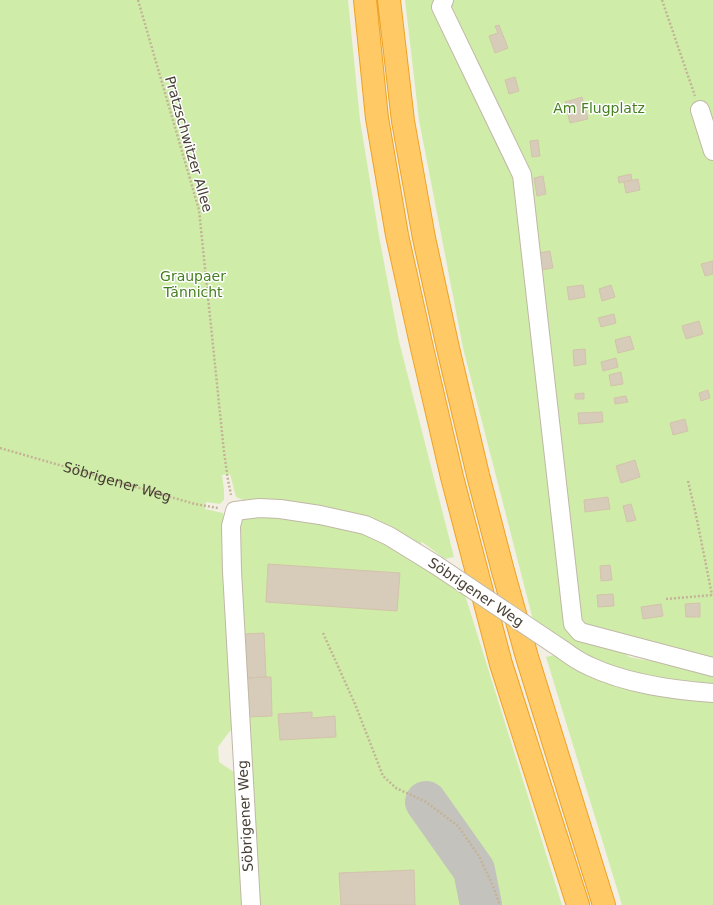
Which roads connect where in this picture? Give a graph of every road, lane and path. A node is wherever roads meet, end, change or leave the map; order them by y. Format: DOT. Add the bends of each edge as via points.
graph roads {
  1 [pos="138,0"];
  2 [pos="365,0"];
  3 [pos="389,0"];
  4 [pos="444,0"];
  5 [pos="662,0"];
  6 [pos="700,110"];
  7 [pos="713,151"];
  8 [pos="0,448"];
  9 [pos="688,481"];
  10 [pos="235,511"];
  11 [pos="713,595"];
  12 [pos="666,599"];
  13 [pos="323,634"];
  14 [pos="713,667"];
  15 [pos="713,694"];
  16 [pos="251,905"];
  17 [pos="500,905"];
  18 [pos="578,905"];
  19 [pos="604,905"];
  1 -- 10 [label="path, Pratzschwitzer Allee" via="199,210 226,466"];
  2 -- 18 [label="highway" via="378,118 397,235 450,470 501,664"];
  3 -- 19 [label="highway" via="403,121 424,238 474,460 527,657"];
  4 -- 14 [label="street" via="441,7 522,174 573,624 580,632"];
  5 -- 6 [label="path"];
  6 -- 7 [label="street"];
  8 -- 10 [label="path, Söbrigener Weg" via="195,504"];
  9 -- 11 [label="path"];
  10 -- 15 [label="street, Söbrigener Weg, bridge" via="280,509 320,514 365,525 389,536 436,565 588,666 615,677 684,691"];
  10 -- 16 [label="street, Söbrigener Weg" via="231,526 232,571"];
  11 -- 12 [label="path"];
  13 -- 17 [label="path" via="355,704 382,776 396,788 426,802 458,826 479,856"];
}
